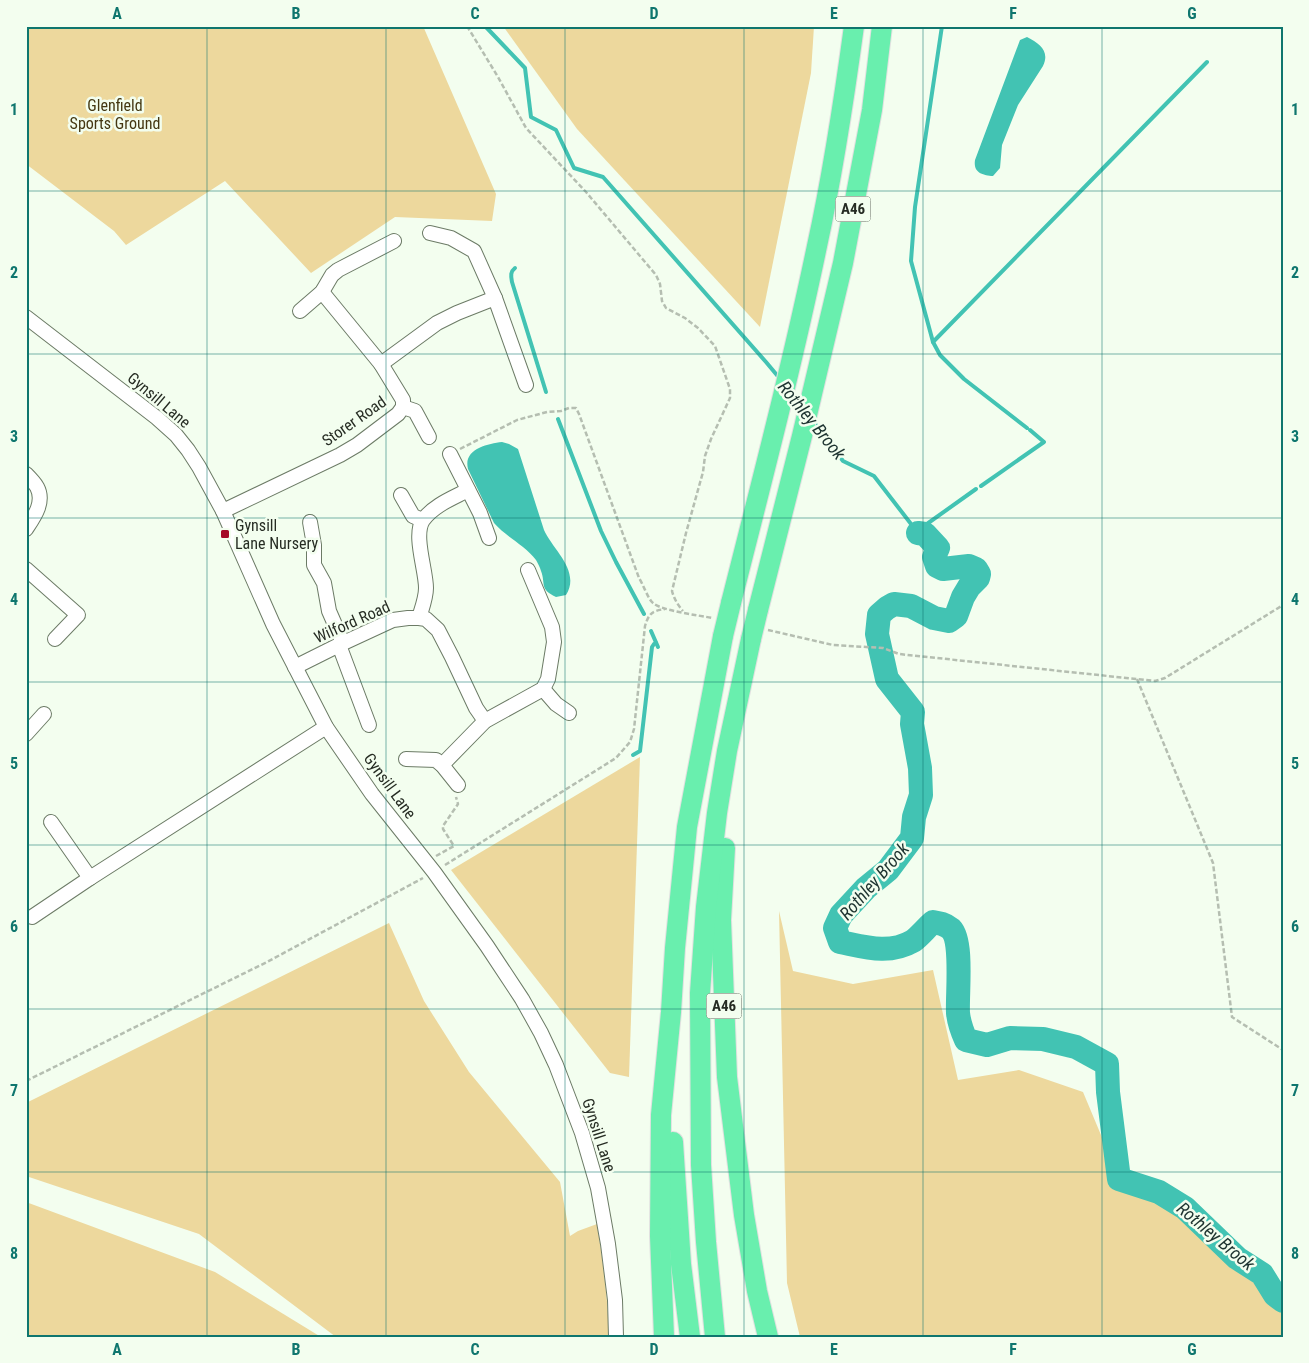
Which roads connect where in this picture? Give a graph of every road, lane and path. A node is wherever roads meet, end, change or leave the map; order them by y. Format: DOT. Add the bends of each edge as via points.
graph roads {
  1 [pos="467,26"];
  2 [pos="854,26"];
  3 [pos="882,26"];
  4 [pos="430,233"];
  5 [pos="394,241"];
  6 [pos="322,292"];
  7 [pos="495,298"];
  8 [pos="300,312"];
  9 [pos="26,317"];
  10 [pos="381,364"];
  11 [pos="526,385"];
  12 [pos="403,407"];
  13 [pos="429,437"];
  14 [pos="450,454"];
  15 [pos="26,474"];
  16 [pos="468,490"];
  17 [pos="401,495"];
  18 [pos="222,511"];
  19 [pos="422,520"];
  20 [pos="310,522"];
  21 [pos="26,529"];
  22 [pos="489,538"];
  23 [pos="26,569"];
  24 [pos="528,570"];
  25 [pos="1283,605"];
  26 [pos="667,608"];
  27 [pos="684,612"];
  28 [pos="419,618"];
  29 [pos="713,618"];
  30 [pos="756,626"];
  31 [pos="55,640"];
  32 [pos="341,644"];
  33 [pos="295,667"];
  34 [pos="743,672"];
  35 [pos="1137,679"];
  36 [pos="543,689"];
  37 [pos="569,713"];
  38 [pos="44,714"];
  39 [pos="486,721"];
  40 [pos="370,725"];
  41 [pos="28,727"];
  42 [pos="326,727"];
  43 [pos="406,759"];
  44 [pos="442,765"];
  45 [pos="457,784"];
  46 [pos="51,822"];
  47 [pos="430,867"];
  48 [pos="90,878"];
  49 [pos="32,917"];
  50 [pos="671,1012"];
  51 [pos="1283,1050"];
  52 [pos="26,1081"];
  53 [pos="616,1337"];
  54 [pos="664,1337"];
  55 [pos="690,1337"];
  56 [pos="716,1337"];
  57 [pos="768,1337"];
  1 -- 27 [label="path" via="526,128 586,192 656,275 666,308 698,328 715,346 730,398 705,456 672,591"];
  2 -- 50 [label="highway, A46, bridge" via="818,244 723,636 687,827"];
  3 -- 30 [label="highway, A46" via="872,110 843,263"];
  4 -- 7 [label="street" via="452,238 474,251"];
  5 -- 6 [label="street" via="338,270"];
  6 -- 8 [label="street"];
  6 -- 10 [label="street, Storer Road"];
  7 -- 10 [label="street" via="437,323"];
  7 -- 11 [label="street"];
  9 -- 18 [label="street, Gynsill Lane" via="176,435 199,467"];
  10 -- 12 [label="street, Storer Road" via="403,400"];
  12 -- 13 [label="street" via="415,411"];
  12 -- 18 [label="street, Storer Road" via="398,414 340,455"];
  14 -- 16 [label="street"];
  14 -- 26 [label="path" via="517,420 576,408 639,578 653,603"];
  15 -- 21 [label="street" via="37,487 40,500 37,513"];
  16 -- 19 [label="street" via="435,508"];
  16 -- 22 [label="street"];
  17 -- 19 [label="street" via="413,516"];
  18 -- 33 [label="street, Gynsill Lane"];
  19 -- 28 [label="street" via="419,531 426,590"];
  20 -- 32 [label="street" via="314,565 324,583 329,611"];
  23 -- 31 [label="street" via="78,615"];
  24 -- 36 [label="street" via="552,627 554,642 548,679"];
  25 -- 35 [label="path" via="1164,678 1155,681"];
  26 -- 27 [label="path"];
  26 -- 47 [label="path" via="648,616 634,729 630,742 616,758"];
  27 -- 29 [label="path"];
  28 -- 32 [label="street, Wilford Road" via="393,620"];
  28 -- 39 [label="street" via="426,619 438,630 476,708"];
  30 -- 34 [label="highway, A46"];
  30 -- 35 [label="path" via="833,645 876,647 899,654"];
  32 -- 33 [label="street, Wilford Road"];
  32 -- 40 [label="street"];
  33 -- 42 [label="street, Gynsill Lane"];
  34 -- 56 [label="highway, A46" via="717,813 700,993 701,1165"];
  34 -- 57 [label="highway, A46" via="728,812 721,920 727,1078 744,1215"];
  35 -- 51 [label="path" via="1213,863 1232,1017"];
  36 -- 37 [label="street"];
  36 -- 39 [label="street"];
  38 -- 41 [label="street"];
  39 -- 44 [label="street"];
  42 -- 47 [label="street, Gynsill Lane" via="372,794"];
  42 -- 48 [label="street"];
  43 -- 44 [label="street" via="436,760"];
  44 -- 45 [label="street"];
  45 -- 47 [label="path" via="458,804 443,826 454,846"];
  46 -- 48 [label="street"];
  47 -- 52 [label="path" via="267,962"];
  47 -- 53 [label="street, Gynsill Lane" via="522,999 556,1065 582,1133 598,1188 610,1253"];
  48 -- 49 [label="street"];
  50 -- 54 [label="highway, A46" via="661,1114 660,1236"];
  50 -- 55 [label="highway, A46" via="674,1152 681,1264"];
}
